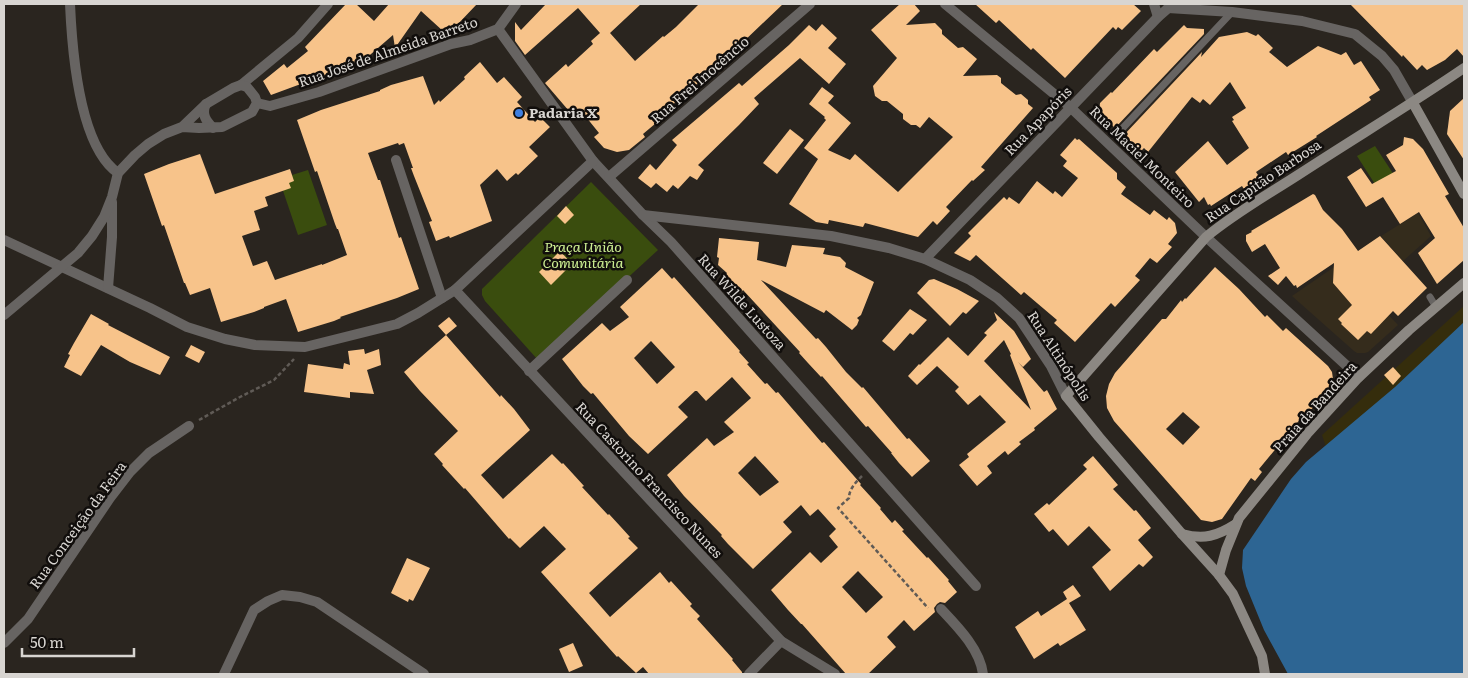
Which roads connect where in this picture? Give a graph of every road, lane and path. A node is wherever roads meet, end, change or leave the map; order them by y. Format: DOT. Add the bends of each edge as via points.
graph roads {
  1 [pos="70,4"];
  2 [pos="328,4"];
  3 [pos="516,4"];
  4 [pos="810,4"];
  5 [pos="945,4"];
  6 [pos="1154,4"];
  7 [pos="1171,6"];
  8 [pos="1211,7"];
  9 [pos="1232,12"];
  10 [pos="1158,17"];
  11 [pos="498,29"];
  12 [pos="1464,68"];
  13 [pos="242,85"];
  14 [pos="257,103"];
  15 [pos="1412,103"];
  16 [pos="206,104"];
  17 [pos="1070,107"];
  18 [pos="182,127"];
  19 [pos="213,128"];
  20 [pos="1119,132"];
  21 [pos="396,160"];
  22 [pos="593,161"];
  23 [pos="118,173"];
  24 [pos="609,177"];
  25 [pos="1464,194"];
  26 [pos="112,197"];
  27 [pos="642,215"];
  28 [pos="1206,236"];
  29 [pos="4,240"];
  30 [pos="925,259"];
  31 [pos="61,267"];
  32 [pos="627,280"];
  33 [pos="1464,283"];
  34 [pos="108,288"];
  35 [pos="455,290"];
  36 [pos="1430,297"];
  37 [pos="442,298"];
  38 [pos="1436,307"];
  39 [pos="4,315"];
  40 [pos="305,348"];
  41 [pos="529,371"];
  42 [pos="1359,377"];
  43 [pos="1066,396"];
  44 [pos="189,426"];
  45 [pos="870,467"];
  46 [pos="1236,524"];
  47 [pos="1182,534"];
  48 [pos="1219,575"];
  49 [pos="976,586"];
  50 [pos="941,609"];
  51 [pos="781,641"];
  52 [pos="4,643"];
  53 [pos="224,674"];
  54 [pos="424,674"];
  55 [pos="749,674"];
  56 [pos="836,674"];
  57 [pos="983,674"];
  58 [pos="1265,674"];
  1 -- 23 [label="street" via="77,74 86,118 103,159"];
  2 -- 13 [label="street" via="298,38"];
  3 -- 11 [label="street, Rua José de Almeida Barreto"];
  4 -- 24 [label="street, Rua Frei Inocêncio"];
  5 -- 17 [label="street, Rua Maciel Monteiro"];
  6 -- 10 [label="street"];
  7 -- 8 [label="street"];
  7 -- 10 [label="street, Rua Apapóris"];
  8 -- 9 [label="street"];
  9 -- 15 [label="street" via="1355,34 1394,70"];
  9 -- 20 [label="lane"];
  10 -- 17 [label="street, Rua Apapóris"];
  11 -- 14 [label="street, Rua José de Almeida Barreto" via="319,92 270,106"];
  11 -- 22 [label="street, Rua Wilde Lustoza"];
  12 -- 15 [label="main road, Rua Capitão Barbosa"];
  13 -- 14 [label="street" via="251,91"];
  13 -- 16 [label="street"];
  14 -- 19 [label="street" via="252,112 237,121"];
  15 -- 25 [label="main road"];
  15 -- 28 [label="main road, Rua Capitão Barbosa" via="1266,194"];
  16 -- 18 [label="street"];
  16 -- 19 [label="street" via="204,115"];
  17 -- 28 [label="street, Rua Maciel Monteiro"];
  17 -- 30 [label="street, Rua Apapóris"];
  18 -- 19 [label="street"];
  18 -- 23 [label="street" via="148,144"];
  21 -- 37 [label="street"];
  22 -- 24 [label="street, Rua Wilde Lustoza"];
  22 -- 35 [label="street"];
  23 -- 26 [label="street"];
  24 -- 27 [label="street, Rua Wilde Lustoza"];
  26 -- 31 [label="street" via="92,236"];
  26 -- 34 [label="street"];
  27 -- 30 [label="street, Rua Altinópolis" via="831,236"];
  27 -- 45 [label="street, Rua Wilde Lustoza" via="671,242"];
  28 -- 42 [label="street, Rua Maciel Monteiro"];
  28 -- 43 [label="main road, Rua Capitão Barbosa"];
  29 -- 31 [label="street"];
  30 -- 43 [label="street, Rua Altinópolis" via="970,280 1019,318 1051,366"];
  31 -- 34 [label="street"];
  31 -- 39 [label="street"];
  32 -- 41 [label="street"];
  33 -- 38 [label="main road, Praia da Bandeira"];
  34 -- 40 [label="street" via="187,327 225,339 255,345"];
  35 -- 37 [label="street"];
  35 -- 41 [label="street, Rua Castorino Francisco Nunes"];
  36 -- 38 [label="lane"];
  37 -- 40 [label="street" via="397,324"];
  38 -- 42 [label="main road, Praia da Bandeira"];
  40 -- 44 [label="path" via="274,380"];
  41 -- 51 [label="street, Rua Castorino Francisco Nunes"];
  42 -- 46 [label="main road, Praia da Bandeira" via="1307,434"];
  43 -- 47 [label="main road, Rua Altinópolis"];
  44 -- 52 [label="street, Rua Conceição da Feira" via="149,453 130,472 28,619"];
  45 -- 49 [label="street, Rua Wilde Lustoza"];
  45 -- 50 [label="path" via="853,486 849,498 838,508 929,609"];
  46 -- 47 [label="main road" via="1208,537"];
  46 -- 48 [label="main road, Praia da Bandeira"];
  47 -- 48 [label="main road, Rua Altinópolis"];
  48 -- 58 [label="main road, Rua Altinópolis" via="1254,638"];
  50 -- 57 [label="street" via="971,646"];
  51 -- 55 [label="street"];
  51 -- 56 [label="street, Rua Castorino Francisco Nunes"];
  53 -- 54 [label="street" via="254,610 282,595 317,602"];
}
